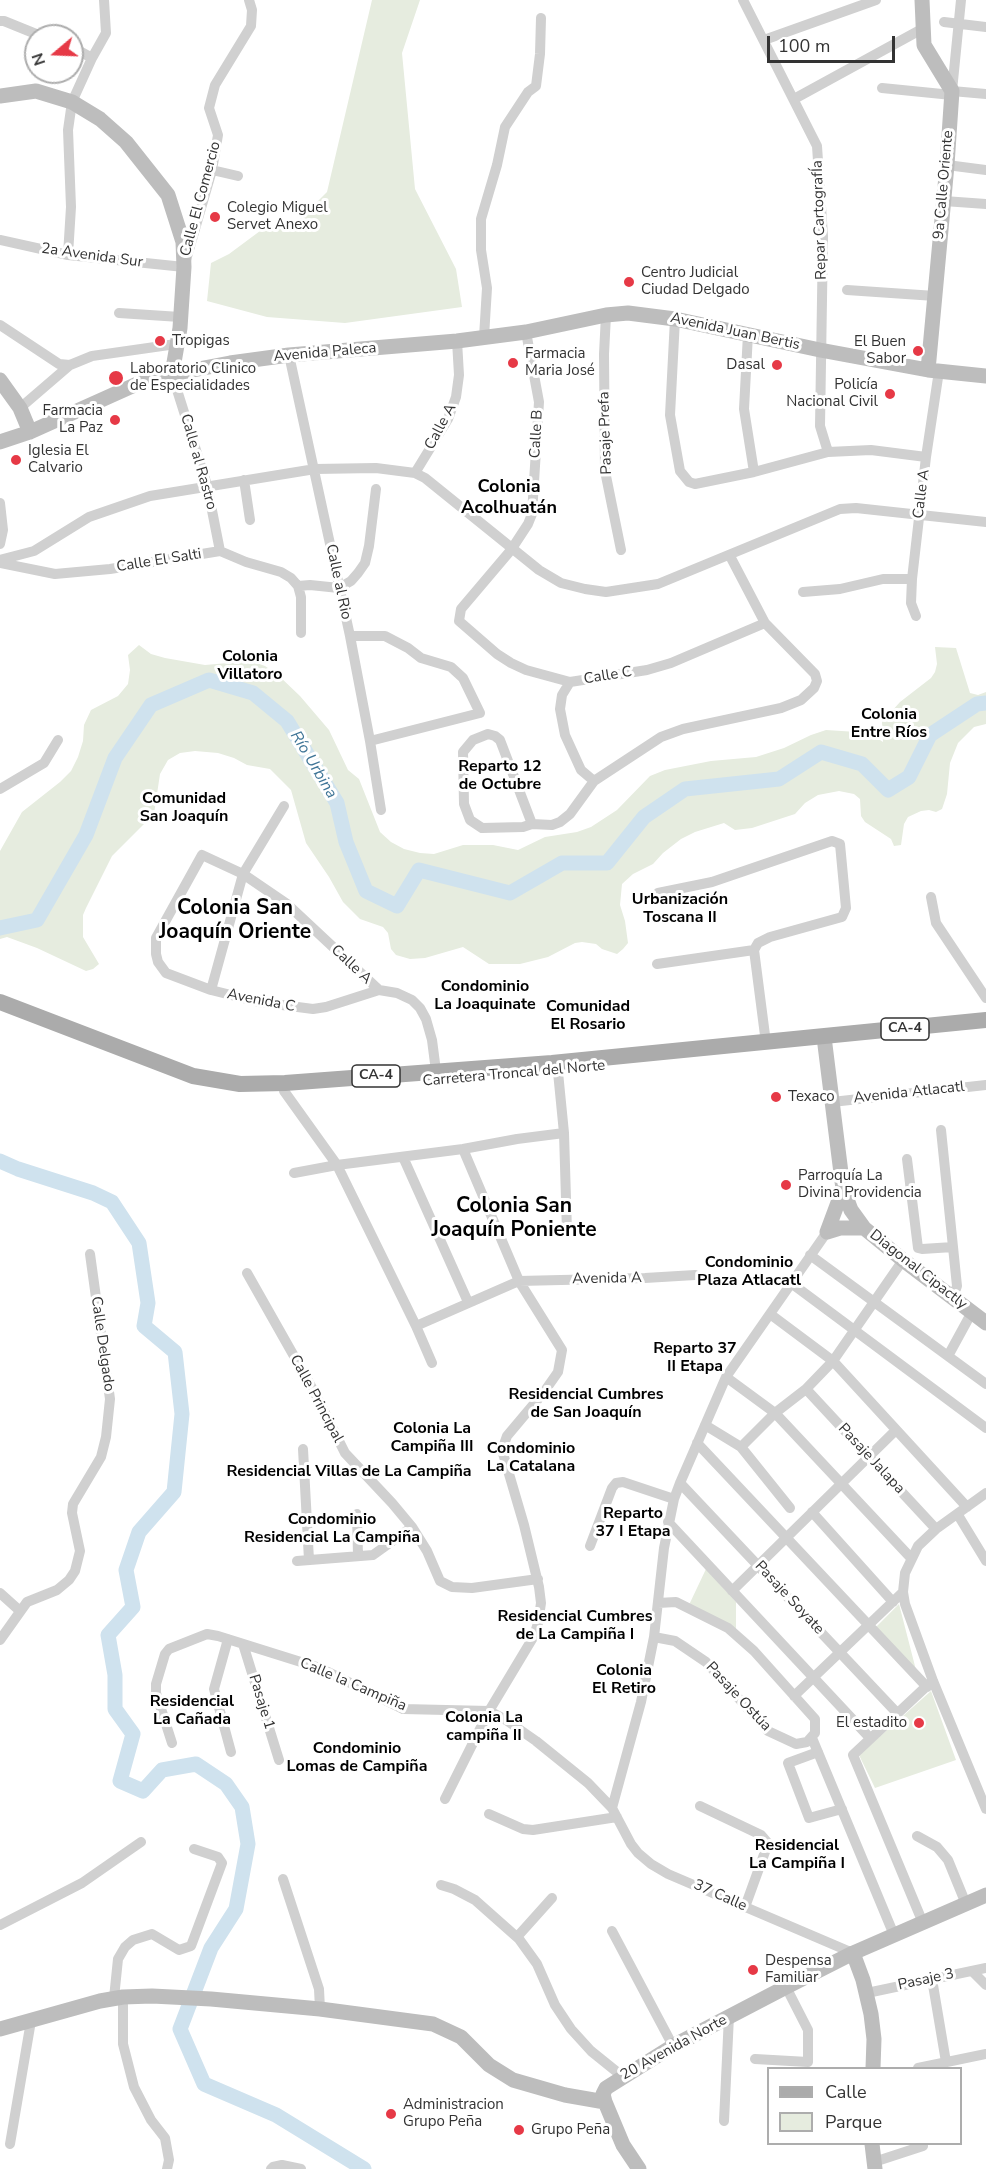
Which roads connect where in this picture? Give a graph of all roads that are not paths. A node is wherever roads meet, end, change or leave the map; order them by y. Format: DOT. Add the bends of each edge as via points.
graph roads {
  1 [pos="103,0"];
  2 [pos="249,0"];
  3 [pos="743,0"];
  4 [pos="876,0"];
  5 [pos="922,0"];
  6 [pos="961,0"];
  7 [pos="541,18"];
  8 [pos="0,21"];
  9 [pos="944,22"];
  10 [pos="958,24"];
  11 [pos="986,27"];
  12 [pos="24,29"];
  13 [pos="922,29"];
  14 [pos="764,40"];
  15 [pos="84,54"];
  16 [pos="92,58"];
  17 [pos="882,88"];
  18 [pos="952,93"];
  19 [pos="986,94"];
  20 [pos="0,96"];
  21 [pos="794,99"];
  22 [pos="72,102"];
  23 [pos="947,165"];
  24 [pos="212,170"];
  25 [pos="986,170"];
  26 [pos="238,176"];
  27 [pos="944,201"];
  28 [pos="986,204"];
  29 [pos="0,240"];
  30 [pos="68,255"];
  31 [pos="184,267"];
  32 [pos="848,290"];
  33 [pos="935,296"];
  34 [pos="119,313"];
  35 [pos="606,315"];
  36 [pos="180,317"];
  37 [pos="675,319"];
  38 [pos="0,325"];
  39 [pos="526,332"];
  40 [pos="748,334"];
  41 [pos="484,338"];
  42 [pos="457,341"];
  43 [pos="176,344"];
  44 [pos="820,350"];
  45 [pos="289,355"];
  46 [pos="70,365"];
  47 [pos="934,371"];
  48 [pos="172,374"];
  49 [pos="986,376"];
  50 [pos="0,380"];
  51 [pos="20,408"];
  52 [pos="30,432"];
  53 [pos="0,442"];
  54 [pos="828,452"];
  55 [pos="926,457"];
  56 [pos="315,469"];
  57 [pos="754,472"];
  58 [pos="415,474"];
  59 [pos="244,480"];
  60 [pos="207,485"];
  61 [pos="376,489"];
  62 [pos="0,504"];
  63 [pos="919,515"];
  64 [pos="250,520"];
  65 [pos="986,522"];
  66 [pos="0,544"];
  67 [pos="511,550"];
  68 [pos="621,550"];
  69 [pos="220,551"];
  70 [pos="730,556"];
  71 [pos="0,561"];
  72 [pos="912,579"];
  73 [pos="298,586"];
  74 [pos="339,588"];
  75 [pos="803,592"];
  76 [pos="916,616"];
  77 [pos="459,621"];
  78 [pos="765,623"];
  79 [pos="301,633"];
  80 [pos="350,636"];
  81 [pos="570,682"];
  82 [pos="58,740"];
  83 [pos="370,741"];
  84 [pos="594,781"];
  85 [pos="0,789"];
  86 [pos="284,806"];
  87 [pos="381,810"];
  88 [pos="532,824"];
  89 [pos="243,874"];
  90 [pos="658,893"];
  91 [pos="931,897"];
  92 [pos="754,950"];
  93 [pos="156,954"];
  94 [pos="657,964"];
  95 [pos="211,990"];
  96 [pos="378,990"];
  97 [pos="986,998"];
  98 [pos="0,1002"];
  99 [pos="0,1012"];
  100 [pos="986,1020"];
  101 [pos="986,1031"];
  102 [pos="825,1042"];
  103 [pos="766,1043"];
  104 [pos="557,1067"];
  105 [pos="436,1071"];
  106 [pos="986,1085"];
  107 [pos="284,1091"];
  108 [pos="832,1102"];
  109 [pos="941,1130"];
  110 [pos="564,1133"];
  111 [pos="463,1149"];
  112 [pos="403,1157"];
  113 [pos="907,1160"];
  114 [pos="337,1165"];
  115 [pos="294,1173"];
  116 [pos="843,1189"];
  117 [pos="864,1228"];
  118 [pos="567,1232"];
  119 [pos="827,1232"];
  120 [pos="953,1247"];
  121 [pos="90,1254"];
  122 [pos="810,1255"];
  123 [pos="903,1260"];
  124 [pos="248,1273"];
  125 [pos="695,1275"];
  126 [pos="519,1281"];
  127 [pos="791,1283"];
  128 [pos="954,1298"];
  129 [pos="468,1302"];
  130 [pos="875,1302"];
  131 [pos="972,1312"];
  132 [pos="770,1314"];
  133 [pos="986,1323"];
  134 [pos="416,1326"];
  135 [pos="856,1330"];
  136 [pos="948,1356"];
  137 [pos="833,1361"];
  138 [pos="432,1363"];
  139 [pos="726,1377"];
  140 [pos="986,1384"];
  141 [pos="806,1389"];
  142 [pos="776,1413"];
  143 [pos="705,1425"];
  144 [pos="986,1428"];
  145 [pos="895,1431"];
  146 [pos="697,1443"];
  147 [pos="741,1447"];
  148 [pos="303,1449"];
  149 [pos="869,1456"];
  150 [pos="680,1483"];
  151 [pos="842,1483"];
  152 [pos="986,1493"];
  153 [pos="674,1499"];
  154 [pos="790,1508"];
  155 [pos="962,1511"];
  156 [pos="812,1512"];
  157 [pos="357,1514"];
  158 [pos="669,1522"];
  159 [pos="412,1527"];
  160 [pos="936,1529"];
  161 [pos="786,1537"];
  162 [pos="590,1546"];
  163 [pos="358,1556"];
  164 [pos="911,1558"];
  165 [pos="309,1560"];
  166 [pos="297,1561"];
  167 [pos="986,1562"];
  168 [pos="758,1565"];
  169 [pos="538,1579"];
  170 [pos="732,1591"];
  171 [pos="903,1592"];
  172 [pos="0,1593"];
  173 [pos="893,1602"];
  174 [pos="658,1603"];
  175 [pos="20,1611"];
  176 [pos="869,1625"];
  177 [pos="654,1637"];
  178 [pos="228,1639"];
  179 [pos="0,1640"];
  180 [pos="243,1644"];
  181 [pos="840,1653"];
  182 [pos="813,1678"];
  183 [pos="930,1684"];
  184 [pos="794,1696"];
  185 [pos="489,1712"];
  186 [pos="897,1713"];
  187 [pos="812,1738"];
  188 [pos="870,1738"];
  189 [pos="172,1743"];
  190 [pos="231,1752"];
  191 [pos="818,1752"];
  192 [pos="279,1760"];
  193 [pos="445,1799"];
  194 [pos="700,1806"];
  195 [pos="842,1809"];
  196 [pos="986,1809"];
  197 [pos="615,1813"];
  198 [pos="489,1814"];
  199 [pos="917,1836"];
  200 [pos="141,1842"];
  201 [pos="194,1849"];
  202 [pos="283,1879"];
  203 [pos="441,1885"];
  204 [pos="986,1895"];
  205 [pos="552,1898"];
  206 [pos="966,1904"];
  207 [pos="745,1907"];
  208 [pos="923,1923"];
  209 [pos="0,1925"];
  210 [pos="612,1931"];
  211 [pos="894,1935"];
  212 [pos="517,1936"];
  213 [pos="852,1953"];
  214 [pos="986,1968"];
  215 [pos="972,1971"];
  216 [pos="932,1979"];
  217 [pos="986,1985"];
  218 [pos="786,1987"];
  219 [pos="867,1993"];
  220 [pos="120,2000"];
  221 [pos="320,2009"];
  222 [pos="729,2016"];
  223 [pos="31,2021"];
  224 [pos="0,2029"];
  225 [pos="673,2046"];
  226 [pos="986,2054"];
  227 [pos="755,2059"];
  228 [pos="946,2062"];
  229 [pos="873,2067"];
  230 [pos="923,2067"];
  231 [pos="622,2076"];
  232 [pos="605,2102"];
  233 [pos="724,2121"];
  234 [pos="10,2144"];
  235 [pos="872,2145"];
  236 [pos="923,2146"];
  237 [pos="875,2165"];
  238 [pos="167,2169"];
  239 [pos="271,2169"];
  240 [pos="301,2169"];
  241 [pos="639,2169"];
  1 -- 16 [label="street" via="106,33"];
  2 -- 24 [label="street, Calle El Comercio" via="251,27 215,86 209,108 218,135"];
  3 -- 14 [label="street, Repar CartografÍa"];
  4 -- 14 [label="street"];
  5 -- 13 [label="street"];
  6 -- 10 [label="street, 9a Calle Oriente"];
  7 -- 41 [label="street" via="536,86 506,127 481,219 487,288"];
  8 -- 12 [label="street"];
  9 -- 10 [label="street"];
  10 -- 11 [label="street"];
  10 -- 18 [label="street, 9a Calle Oriente"];
  13 -- 18 [label="street" via="924,45"];
  13 -- 21 [label="street"];
  14 -- 21 [label="street, Repar CartografÍa"];
  15 -- 16 [label="street"];
  16 -- 22 [label="street"];
  17 -- 18 [label="street"];
  18 -- 19 [label="street"];
  18 -- 23 [label="street, 9a Calle Oriente"];
  20 -- 22 [label="street, Calle El Comercio" via="36,91"];
  21 -- 44 [label="street, Repar CartografÍa" via="817,146 823,236"];
  22 -- 30 [label="street" via="68,130"];
  22 -- 31 [label="street, Calle El Comercio" via="100,119 126,142 168,195 183,242"];
  23 -- 25 [label="street"];
  23 -- 27 [label="street, 9a Calle Oriente"];
  24 -- 26 [label="street"];
  24 -- 31 [label="street, Calle El Comercio"];
  27 -- 28 [label="street"];
  27 -- 33 [label="street, 9a Calle Oriente"];
  29 -- 30 [label="street, 2a Avenida Sur"];
  30 -- 31 [label="street, 2a Avenida Sur"];
  31 -- 36 [label="street, Calle El Comercio"];
  32 -- 33 [label="street"];
  33 -- 47 [label="street, 9a Calle Oriente"];
  34 -- 36 [label="street"];
  35 -- 37 [label="street, Avenida Juan Bertis" via="628,313"];
  35 -- 39 [label="street, Avenida Juan Bertis"];
  35 -- 68 [label="street, Pasaje Prefa" via="605,471"];
  36 -- 43 [label="street, Calle El Comercio"];
  37 -- 40 [label="street, Avenida Juan Bertis"];
  37 -- 57 [label="street" via="670,415 680,471 695,484"];
  38 -- 46 [label="street" via="59,364"];
  39 -- 41 [label="street, Avenida Juan Bertis"];
  39 -- 67 [label="street, Calle B" via="539,402 533,501 528,524"];
  40 -- 44 [label="street, Avenida Juan Bertis"];
  40 -- 57 [label="street" via="744,409"];
  41 -- 42 [label="street, Avenida Paleca"];
  42 -- 45 [label="street, Avenida Paleca"];
  42 -- 58 [label="street, Calle A" via="456,398"];
  43 -- 46 [label="street" via="92,356"];
  43 -- 48 [label="street, Calle El Comercio"];
  44 -- 47 [label="street, Avenida Juan Bertis"];
  44 -- 54 [label="street, Repar CartografÍa" via="820,426"];
  45 -- 48 [label="street, Avenida Paleca"];
  45 -- 56 [label="street, Calle al Rio"];
  46 -- 51 [label="street"];
  47 -- 49 [label="street, Avenida Juan Bertis"];
  47 -- 55 [label="street, Calle A"];
  48 -- 52 [label="street, Avenida Paleca" via="137,384"];
  48 -- 60 [label="street, Calle al Rastro"];
  50 -- 51 [label="street"];
  51 -- 52 [label="street"];
  52 -- 53 [label="street, Avenida Paleca"];
  54 -- 55 [label="street" via="871,450"];
  54 -- 57 [label="street"];
  55 -- 63 [label="street, Calle A"];
  56 -- 58 [label="street" via="376,468"];
  56 -- 59 [label="street"];
  56 -- 74 [label="street, Calle al Rio"];
  58 -- 67 [label="street" via="425,478"];
  59 -- 60 [label="street"];
  59 -- 64 [label="street"];
  60 -- 69 [label="street, Calle al Rastro"];
  60 -- 71 [label="street" via="104,510 33,551"];
  61 -- 74 [label="street" via="364,563 351,581"];
  62 -- 66 [label="street"];
  63 -- 65 [label="street"];
  63 -- 70 [label="street" via="840,509"];
  63 -- 72 [label="street, Calle A"];
  67 -- 70 [label="street" via="561,583 606,592 658,584"];
  67 -- 77 [label="street, Calle B" via="461,609"];
  69 -- 71 [label="street, Calle El Salti" via="55,574"];
  69 -- 73 [label="street, Calle El Salti" via="281,572"];
  70 -- 78 [label="street"];
  72 -- 75 [label="street" via="883,579"];
  72 -- 76 [label="street, Calle A" via="911,603"];
  73 -- 74 [label="street"];
  73 -- 79 [label="street"];
  74 -- 80 [label="street, Calle al Rio"];
  77 -- 81 [label="street, Calle C" via="511,663"];
  78 -- 81 [label="street, Calle C" via="671,663"];
  78 -- 84 [label="street" via="815,674 817,681 808,695 781,708 673,732 650,742"];
  80 -- 83 [label="street, Calle al Rio"];
  80 -- 83 [label="street" via="385,636 421,658 451,667 463,678 480,713"];
  81 -- 84 [label="street" via="562,695 565,735 581,770"];
  82 -- 85 [label="street" via="44,763"];
  83 -- 87 [label="street, Calle al Rio"];
  84 -- 88 [label="street" via="560,822"];
  86 -- 89 [label="street"];
  88 -- 88 [label="street" via="482,828 470,820 464,804 463,752 473,740 488,734 500,740"];
  89 -- 93 [label="street, Calle A" via="202,855 158,933"];
  89 -- 95 [label="street"];
  89 -- 96 [label="street, Calle A" via="287,904"];
  90 -- 92 [label="street" via="712,882 832,841 840,844 846,908 842,917 770,937"];
  91 -- 97 [label="street" via="936,923"];
  92 -- 94 [label="street"];
  92 -- 103 [label="street"];
  93 -- 95 [label="street, Avenida C" via="166,973"];
  95 -- 96 [label="street, Avenida C" via="306,1010"];
  96 -- 105 [label="street, Calle A" via="403,995 420,1008 430,1033"];
  98 -- 105 [label="main road, Carretera Troncal del Norte / CA-4" via="193,1076 221,1082 285,1083"];
  99 -- 107 [label="main road, Carretera Troncal del Norte / CA-4" via="203,1086"];
  100 -- 102 [label="main road, CA-4"];
  101 -- 102 [label="main road, CA-4"];
  102 -- 103 [label="main road, Carretera Troncal del Norte / CA-4"];
  102 -- 104 [label="main road, Carretera Troncal del Norte / CA-4"];
  102 -- 108 [label="street, Diagonal Cipactly"];
  103 -- 104 [label="main road, Carretera Troncal del Norte / CA-4"];
  104 -- 105 [label="main road, Carretera Troncal del Norte / CA-4"];
  104 -- 107 [label="main road, Carretera Troncal del Norte / CA-4"];
  104 -- 110 [label="street"];
  106 -- 108 [label="street, Avenida Atlacatl"];
  107 -- 114 [label="street"];
  108 -- 116 [label="street, Diagonal Cipactly"];
  109 -- 120 [label="street"];
  110 -- 111 [label="street"];
  110 -- 118 [label="street"];
  111 -- 112 [label="street"];
  111 -- 126 [label="street"];
  112 -- 114 [label="street"];
  112 -- 129 [label="street"];
  113 -- 120 [label="street" via="918,1248"];
  114 -- 115 [label="street"];
  114 -- 134 [label="street"];
  116 -- 117 [label="street, Diagonal Cipactly"];
  116 -- 119 [label="street"];
  117 -- 119 [label="street"];
  117 -- 123 [label="street, Diagonal Cipactly"];
  119 -- 122 [label="street"];
  120 -- 128 [label="street" via="957,1286"];
  121 -- 175 [label="street, Calle Delgado" via="110,1399 106,1437 101,1457 73,1504 80,1551 75,1571 57,1590 32,1599"];
  122 -- 127 [label="street"];
  122 -- 130 [label="street"];
  123 -- 128 [label="street, Diagonal Cipactly"];
  123 -- 130 [label="street"];
  124 -- 159 [label="street, Calle Principal" via="348,1458"];
  125 -- 126 [label="street, Avenida A"];
  126 -- 129 [label="street"];
  126 -- 169 [label="street" via="562,1350 558,1372 507,1436 502,1450"];
  127 -- 132 [label="street"];
  127 -- 135 [label="street"];
  128 -- 131 [label="street, Diagonal Cipactly"];
  129 -- 134 [label="street"];
  130 -- 135 [label="street"];
  130 -- 136 [label="street"];
  131 -- 133 [label="street, Diagonal Cipactly"];
  131 -- 136 [label="street"];
  132 -- 137 [label="street"];
  132 -- 139 [label="street"];
  134 -- 138 [label="street"];
  135 -- 137 [label="street"];
  135 -- 144 [label="street"];
  136 -- 140 [label="street"];
  137 -- 141 [label="street"];
  137 -- 145 [label="street"];
  139 -- 142 [label="street"];
  139 -- 143 [label="street"];
  141 -- 142 [label="street"];
  141 -- 149 [label="street, Pasaje Jalapa"];
  142 -- 147 [label="street"];
  142 -- 151 [label="street"];
  143 -- 146 [label="street"];
  143 -- 147 [label="street"];
  145 -- 149 [label="street"];
  145 -- 155 [label="street"];
  146 -- 150 [label="street"];
  146 -- 161 [label="street"];
  147 -- 154 [label="street"];
  148 -- 165 [label="street"];
  149 -- 151 [label="street"];
  149 -- 160 [label="street, Pasaje Jalapa"];
  150 -- 153 [label="street"];
  150 -- 168 [label="street, Pasaje Soyate"];
  151 -- 156 [label="street"];
  151 -- 164 [label="street"];
  152 -- 155 [label="street"];
  153 -- 158 [label="street"];
  153 -- 162 [label="street" via="616,1483"];
  155 -- 160 [label="street"];
  155 -- 167 [label="street"];
  156 -- 161 [label="street"];
  156 -- 173 [label="street"];
  157 -- 163 [label="street"];
  158 -- 170 [label="street"];
  158 -- 174 [label="street"];
  159 -- 163 [label="street" via="373,1555"];
  159 -- 169 [label="street, Calle Principal" via="436,1576 444,1584 472,1588"];
  160 -- 164 [label="street"];
  161 -- 168 [label="street"];
  161 -- 176 [label="street"];
  163 -- 165 [label="street"];
  164 -- 171 [label="street"];
  165 -- 166 [label="street"];
  168 -- 170 [label="street"];
  168 -- 181 [label="street, Pasaje Soyate"];
  169 -- 185 [label="street" via="541,1603 534,1636"];
  170 -- 182 [label="street"];
  171 -- 173 [label="street"];
  171 -- 183 [label="street"];
  172 -- 175 [label="street"];
  173 -- 176 [label="street"];
  174 -- 177 [label="street"];
  174 -- 184 [label="street" via="676,1602 728,1628"];
  175 -- 179 [label="street, Calle Delgado"];
  176 -- 181 [label="street"];
  176 -- 183 [label="street"];
  177 -- 187 [label="street, Pasaje Ostúa" via="675,1641 706,1662 768,1731 801,1744"];
  177 -- 197 [label="street"];
  178 -- 180 [label="street, Calle la Campiña"];
  178 -- 189 [label="street, Calle la Campiña" via="207,1634 174,1646 165,1654 155,1689"];
  178 -- 190 [label="street" via="214,1689"];
  180 -- 185 [label="street, Calle la Campiña" via="320,1668 403,1709"];
  180 -- 192 [label="street, Pasaje 1"];
  181 -- 182 [label="street"];
  181 -- 186 [label="street, Pasaje Soyate"];
  182 -- 184 [label="street"];
  182 -- 188 [label="street"];
  183 -- 186 [label="street"];
  183 -- 196 [label="street"];
  184 -- 187 [label="street" via="815,1719"];
  185 -- 193 [label="street"];
  185 -- 197 [label="street, Calle la Campiña" via="545,1748 588,1783"];
  186 -- 188 [label="street"];
  187 -- 191 [label="street"];
  188 -- 208 [label="street" via="853,1755"];
  191 -- 195 [label="street"];
  191 -- 195 [label="street" via="788,1763 809,1818"];
  194 -- 207 [label="street" via="767,1842"];
  195 -- 211 [label="street"];
  197 -- 198 [label="street" via="533,1830"];
  197 -- 207 [label="street, 37 Calle" via="631,1844 651,1864"];
  199 -- 206 [label="street" via="937,1847 948,1860"];
  200 -- 209 [label="street" via="82,1883"];
  201 -- 220 [label="street" via="218,1857 222,1863 191,1946 179,1950 152,1934 133,1940 118,1959"];
  202 -- 221 [label="street" via="319,1989"];
  203 -- 212 [label="street" via="475,1900"];
  204 -- 206 [label="street, 20 Avenida Norte"];
  205 -- 212 [label="street"];
  206 -- 208 [label="street, 20 Avenida Norte"];
  207 -- 213 [label="street, 37 Calle"];
  208 -- 211 [label="street, 20 Avenida Norte"];
  210 -- 225 [label="street"];
  211 -- 213 [label="street, 20 Avenida Norte"];
  212 -- 231 [label="street" via="537,1964 555,2005 571,2029"];
  213 -- 218 [label="street, 20 Avenida Norte"];
  213 -- 219 [label="street"];
  214 -- 215 [label="street, Pasaje 3"];
  215 -- 216 [label="street, Pasaje 3"];
  215 -- 217 [label="street"];
  216 -- 219 [label="street, Pasaje 3"];
  216 -- 228 [label="street"];
  218 -- 222 [label="street, 20 Avenida Norte"];
  218 -- 227 [label="street" via="808,2030 808,2062"];
  219 -- 229 [label="street" via="874,2038"];
  220 -- 221 [label="street" via="211,1999"];
  220 -- 223 [label="street"];
  220 -- 238 [label="street" via="123,2044 134,2087 165,2138"];
  221 -- 232 [label="street" via="433,2024 461,2037 489,2065 513,2080"];
  222 -- 225 [label="street, 20 Avenida Norte"];
  222 -- 233 [label="street"];
  223 -- 224 [label="street"];
  223 -- 234 [label="street"];
  225 -- 231 [label="street, 20 Avenida Norte"];
  226 -- 228 [label="street"];
  228 -- 230 [label="street"];
  231 -- 232 [label="street, 20 Avenida Norte" via="604,2091"];
  232 -- 241 [label="street" via="623,2145"];
  235 -- 237 [label="street"];
  236 -- 237 [label="street"];
  239 -- 240 [label="street" via="282,2165"];
}
